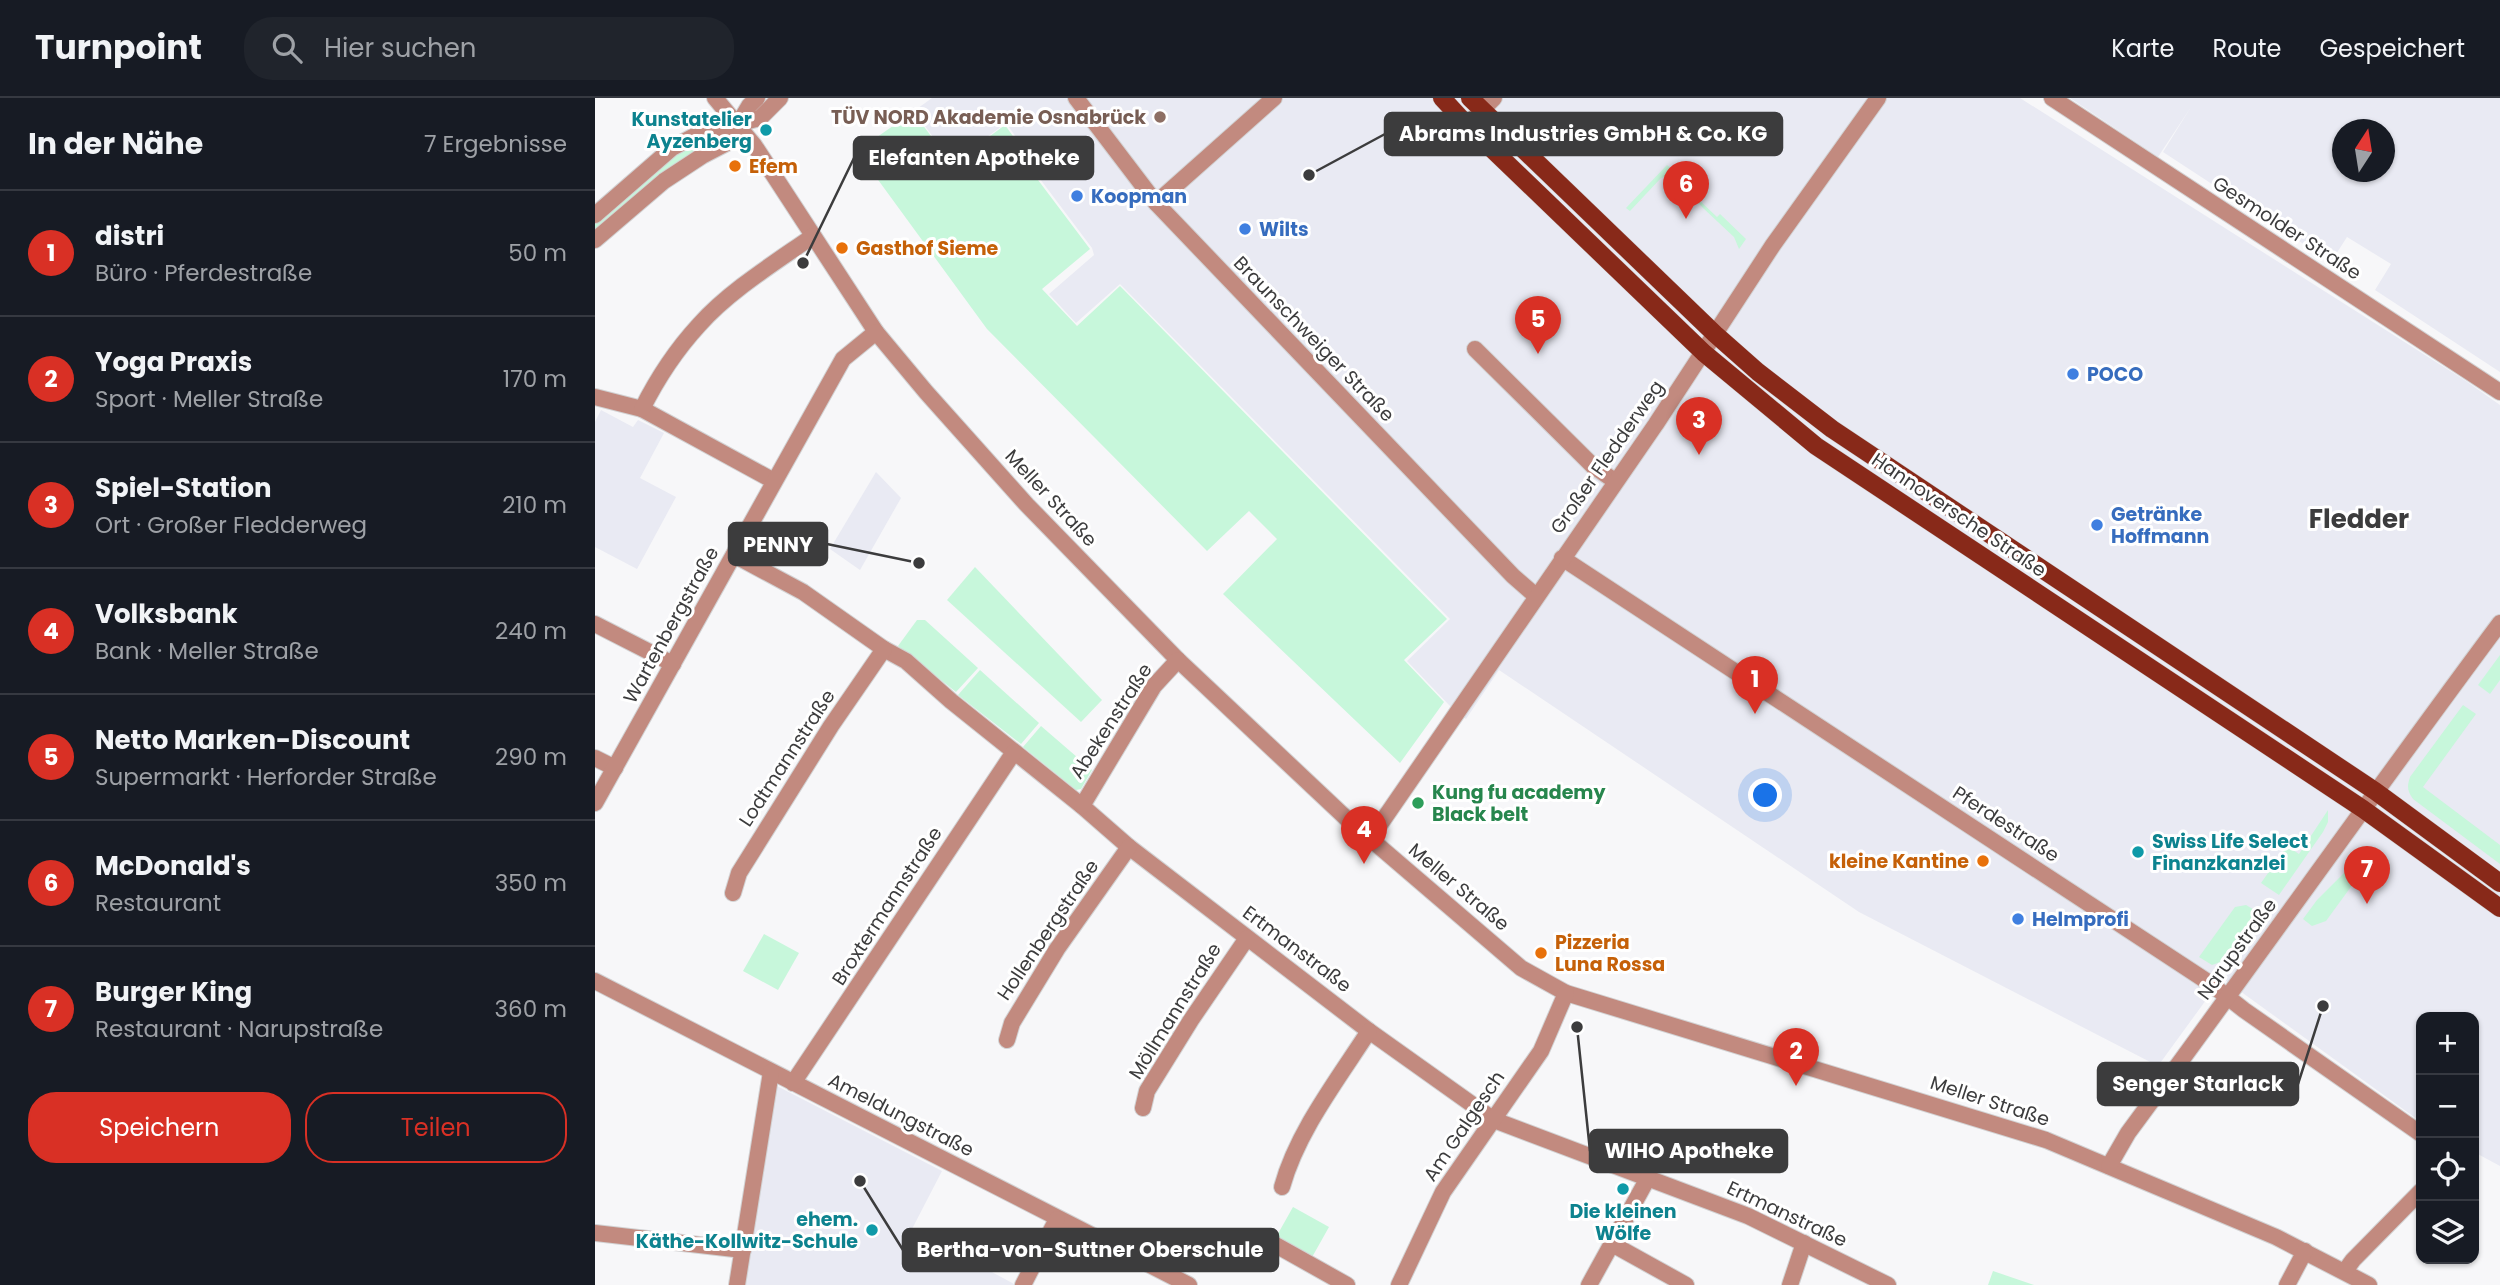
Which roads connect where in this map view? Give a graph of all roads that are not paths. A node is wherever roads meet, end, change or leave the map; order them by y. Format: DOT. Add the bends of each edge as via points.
graph roads {
  1 [pos="715,98"];
  2 [pos="757,98"];
  3 [pos="780,98"];
  4 [pos="1076,98"];
  5 [pos="1274,98"];
  6 [pos="1442,98"];
  7 [pos="1878,98"];
  8 [pos="2052,98"];
  9 [pos="1482,102"];
  10 [pos="739,124"];
  11 [pos="1467,125"];
  12 [pos="1156,203"];
  13 [pos="595,215"];
  14 [pos="813,236"];
  15 [pos="595,240"];
  16 [pos="876,332"];
  17 [pos="1715,334"];
  18 [pos="1475,349"];
  19 [pos="1704,353"];
  20 [pos="2500,392"];
  21 [pos="595,397"];
  22 [pos="642,409"];
  23 [pos="774,481"];
  24 [pos="1615,481"];
  25 [pos="734,555"];
  26 [pos="1562,558"];
  27 [pos="1536,596"];
  28 [pos="2500,623"];
  29 [pos="595,624"];
  30 [pos="884,649"];
  31 [pos="1178,660"];
  32 [pos="673,664"];
  33 [pos="1014,752"];
  34 [pos="595,758"];
  35 [pos="615,768"];
  36 [pos="2375,791"];
  37 [pos="595,803"];
  38 [pos="1082,806"];
  39 [pos="2363,809"];
  40 [pos="1370,839"];
  41 [pos="1129,847"];
  42 [pos="2500,883"];
  43 [pos="733,893"];
  44 [pos="2500,908"];
  45 [pos="1247,938"];
  46 [pos="595,981"];
  47 [pos="1566,993"];
  48 [pos="2228,998"];
  49 [pos="1369,1031"];
  50 [pos="1007,1040"];
  51 [pos="771,1072"];
  52 [pos="793,1083"];
  53 [pos="1143,1108"];
  54 [pos="1493,1120"];
  55 [pos="2416,1130"];
  56 [pos="2109,1166"];
  57 [pos="1648,1178"];
  58 [pos="1282,1187"];
  59 [pos="2416,1196"];
  60 [pos="1057,1219"];
  61 [pos="595,1233"];
  62 [pos="1265,1239"];
  63 [pos="1804,1243"];
  64 [pos="1612,1244"];
  65 [pos="743,1250"];
  66 [pos="2305,1251"];
  67 [pos="2345,1271"];
  68 [pos="737,1285"];
  69 [pos="1023,1285"];
  70 [pos="1189,1285"];
  71 [pos="1347,1285"];
  72 [pos="1399,1285"];
  73 [pos="1589,1285"];
  74 [pos="1686,1285"];
  75 [pos="1790,1285"];
  76 [pos="1888,1285"];
  77 [pos="2287,1285"];
  78 [pos="2369,1285"];
  1 -- 10 [label="street, Meller Straße"];
  2 -- 10 [label="street"];
  3 -- 10 [label="street" via="760,118"];
  4 -- 12 [label="street, Braunschweiger Straße"];
  5 -- 12 [label="street"];
  6 -- 11 [label="main road, Hannoversche Straße"];
  7 -- 17 [label="street, Großer Fledderweg"];
  8 -- 20 [label="street, Gesmolder Straße"];
  9 -- 11 [label="street"];
  9 -- 17 [label="main road, Hannoversche Straße"];
  10 -- 13 [label="street" via="698,134 672,148"];
  10 -- 14 [label="street, Meller Straße"];
  10 -- 15 [label="street" via="727,143 664,181"];
  11 -- 19 [label="main road, Hannoversche Straße"];
  12 -- 27 [label="street, Braunschweiger Straße"];
  14 -- 16 [label="street, Meller Straße"];
  14 -- 22 [label="street" via="699,324 658,378"];
  16 -- 23 [label="street, Wartenbergstraße" via="843,359"];
  16 -- 31 [label="street, Meller Straße" via="1024,502"];
  17 -- 19 [label="street, Großer Fledderweg"];
  17 -- 36 [label="main road, Hannoversche Straße" via="1832,429"];
  18 -- 24 [label="street" via="1593,466"];
  19 -- 24 [label="street, Großer Fledderweg"];
  19 -- 39 [label="main road, Hannoversche Straße" via="1816,446"];
  21 -- 22 [label="street"];
  22 -- 23 [label="street"];
  23 -- 25 [label="street, Wartenbergstraße"];
  24 -- 26 [label="street, Großer Fledderweg"];
  25 -- 30 [label="street, Ertmanstraße" via="803,592"];
  25 -- 32 [label="street, Wartenbergstraße"];
  26 -- 27 [label="street, Großer Fledderweg"];
  26 -- 48 [label="street, Pferdestraße"];
  27 -- 40 [label="street, Großer Fledderweg"];
  28 -- 36 [label="street, Narupstraße"];
  29 -- 32 [label="street"];
  30 -- 33 [label="street, Ertmanstraße" via="906,661"];
  30 -- 43 [label="street, Lodtmannstraße" via="739,873"];
  31 -- 38 [label="street, Abekenstraße" via="1154,686"];
  31 -- 40 [label="street, Meller Straße"];
  32 -- 35 [label="street, Wartenbergstraße"];
  33 -- 38 [label="street, Ertmanstraße"];
  33 -- 52 [label="street, Broxtermannstraße"];
  34 -- 35 [label="street"];
  35 -- 37 [label="street, Wartenbergstraße"];
  36 -- 39 [label="street, Narupstraße"];
  36 -- 42 [label="main road, Hannoversche Straße"];
  38 -- 41 [label="street, Ertmanstraße"];
  39 -- 44 [label="main road, Hannoversche Straße"];
  39 -- 48 [label="street, Narupstraße"];
  40 -- 47 [label="street, Meller Straße" via="1521,968"];
  41 -- 45 [label="street, Ertmanstraße"];
  41 -- 50 [label="street, Hollenbergstraße" via="1057,949 1012,1023"];
  45 -- 49 [label="street, Ertmanstraße"];
  45 -- 53 [label="street, Möllmannstraße" via="1147,1091"];
  46 -- 51 [label="street, Ameldungstraße"];
  47 -- 54 [label="street, Am Galgesch" via="1541,1051"];
  47 -- 56 [label="street, Meller Straße" via="2026,1133"];
  48 -- 55 [label="street, Pferdestraße"];
  48 -- 56 [label="street, Narupstraße" via="2128,1133"];
  49 -- 54 [label="street, Ertmanstraße"];
  49 -- 58 [label="street" via="1289,1163"];
  51 -- 52 [label="street, Ameldungstraße"];
  51 -- 65 [label="street"];
  52 -- 60 [label="street, Ameldungstraße"];
  54 -- 57 [label="street, Ertmanstraße"];
  54 -- 72 [label="street, Am Galgesch" via="1443,1192"];
  56 -- 66 [label="street, Meller Straße"];
  57 -- 63 [label="street, Ertmanstraße"];
  57 -- 64 [label="street"];
  59 -- 67 [label="street"];
  60 -- 69 [label="street"];
  60 -- 70 [label="street, Ameldungstraße"];
  61 -- 65 [label="street"];
  62 -- 71 [label="street"];
  63 -- 75 [label="street"];
  63 -- 76 [label="street, Ertmanstraße"];
  64 -- 73 [label="street"];
  64 -- 74 [label="street"];
  65 -- 68 [label="street"];
  66 -- 67 [label="street, Meller Straße"];
  66 -- 77 [label="street"];
  67 -- 78 [label="street, Meller Straße"];
}
